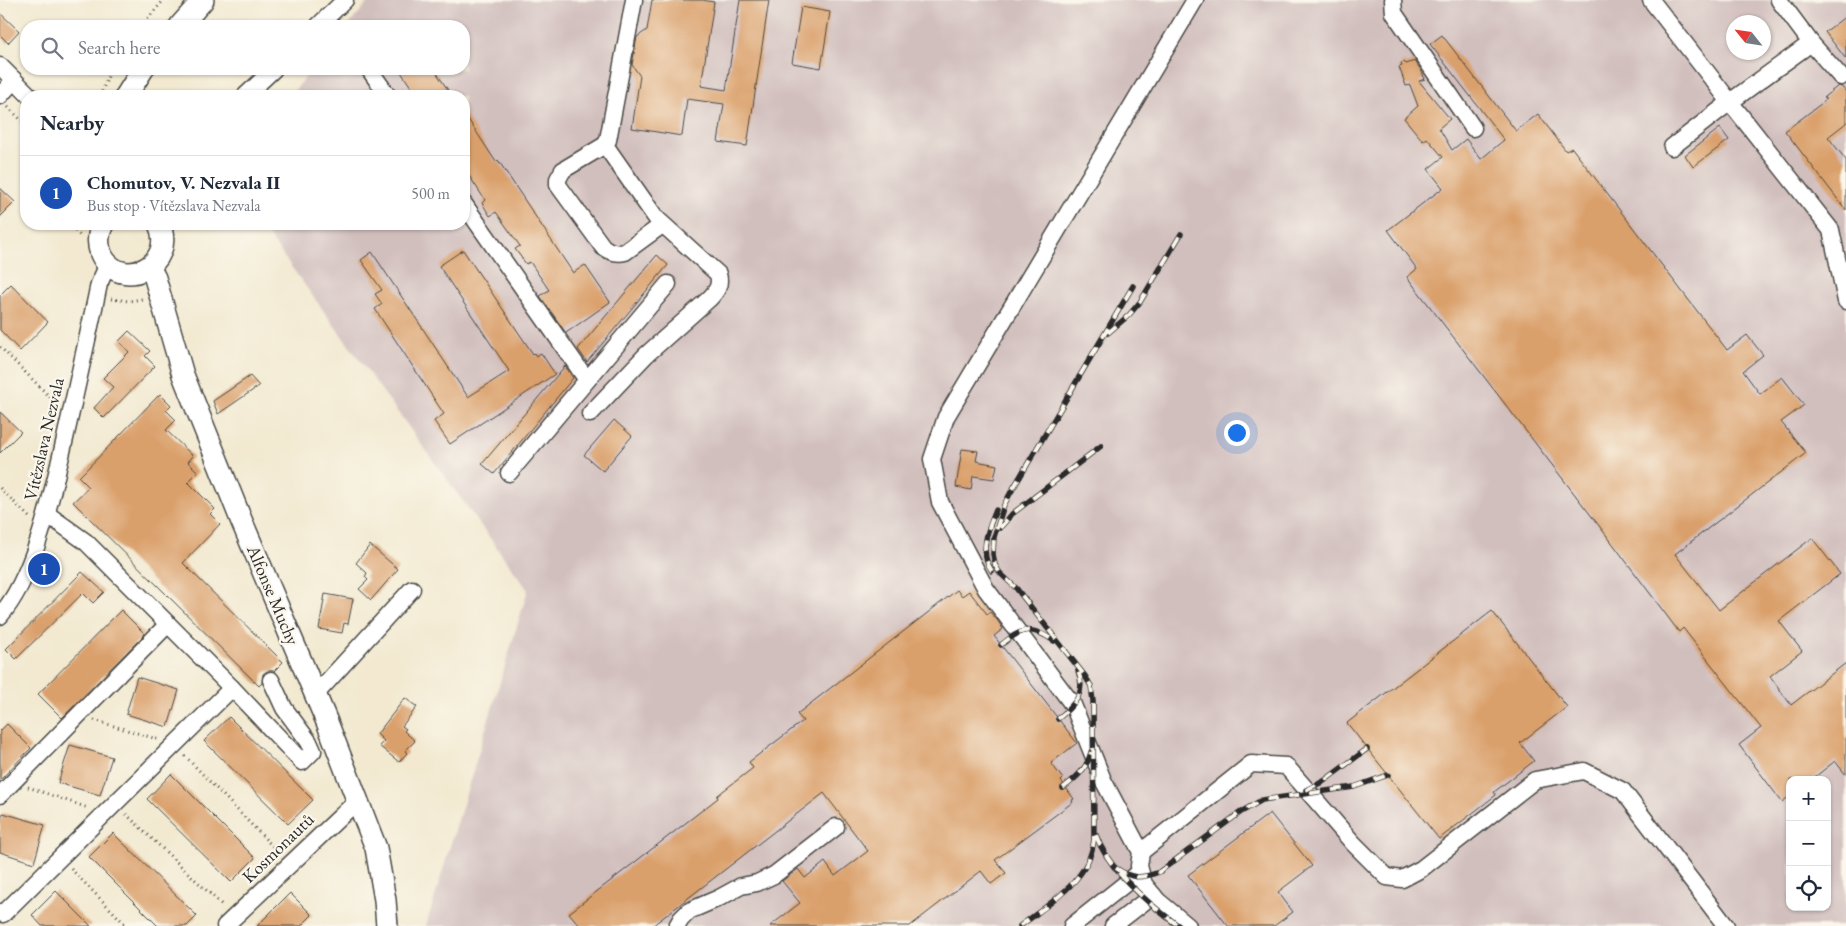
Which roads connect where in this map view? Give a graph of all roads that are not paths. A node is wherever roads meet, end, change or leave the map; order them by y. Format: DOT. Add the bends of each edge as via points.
graph roads {
  1 [pos="203,0"];
  2 [pos="345,0"];
  3 [pos="634,0"];
  4 [pos="1195,0"];
  5 [pos="1394,0"];
  6 [pos="1651,0"];
  7 [pos="1779,0"];
  8 [pos="185,20"];
  9 [pos="335,20"];
  10 [pos="1811,43"];
  11 [pos="0,66"];
  12 [pos="139,75"];
  13 [pos="268,75"];
  14 [pos="373,75"];
  15 [pos="1841,77"];
  16 [pos="14,80"];
  17 [pos="24,90"];
  18 [pos="130,90"];
  19 [pos="251,90"];
  20 [pos="384,90"];
  21 [pos="3,101"];
  22 [pos="1730,102"];
  23 [pos="1474,128"];
  24 [pos="605,145"];
  25 [pos="1672,147"];
  26 [pos="470,213"];
  27 [pos="662,225"];
  28 [pos="97,230"];
  29 [pos="161,230"];
  30 [pos="108,264"];
  31 [pos="149,267"];
  32 [pos="668,284"];
  33 [pos="1846,301"];
  34 [pos="587,380"];
  35 [pos="590,414"];
  36 [pos="509,473"];
  37 [pos="44,521"];
  38 [pos="412,590"];
  39 [pos="0,616"];
  40 [pos="168,624"];
  41 [pos="271,680"];
  42 [pos="232,688"];
  43 [pos="316,695"];
  44 [pos="0,795"];
  45 [pos="358,800"];
  46 [pos="836,827"];
  47 [pos="1140,852"];
  48 [pos="1140,872"];
  49 [pos="1153,895"];
  50 [pos="1,913"];
  51 [pos="230,922"];
  52 [pos="387,926"];
  53 [pos="678,926"];
  54 [pos="1072,926"];
  55 [pos="1113,926"];
  56 [pos="1188,926"];
  57 [pos="1726,926"];
  1 -- 8 [label="main road"];
  2 -- 9 [label="street"];
  3 -- 24 [label="street" via="610,136"];
  4 -- 47 [label="street" via="946,417 932,459 940,502 986,589 1073,706 1103,780"];
  5 -- 23 [label="street" via="1394,13"];
  6 -- 22 [label="street"];
  7 -- 10 [label="street"];
  10 -- 15 [label="street"];
  10 -- 22 [label="street"];
  11 -- 16 [label="street"];
  12 -- 18 [label="main road"];
  13 -- 19 [label="street"];
  14 -- 20 [label="street"];
  16 -- 17 [label="street"];
  16 -- 21 [label="street"];
  22 -- 25 [label="street"];
  22 -- 33 [label="street" via="1832,230"];
  24 -- 27 [label="street"];
  24 -- 27 [label="street" via="563,170 558,179 558,185 602,247 618,254 625,252"];
  26 -- 34 [label="street"];
  27 -- 35 [label="street" via="718,274 717,290 646,355"];
  28 -- 30 [label="main road" via="100,251"];
  29 -- 31 [label="main road" via="163,247"];
  30 -- 31 [label="main road" via="128,273"];
  30 -- 37 [label="street, Vítězslava Nezvala" via="97,296"];
  31 -- 43 [label="main road, Alfonse Muchy" via="183,375"];
  32 -- 34 [label="street"];
  34 -- 36 [label="street"];
  37 -- 39 [label="street, Vítězslava Nezvala" via="28,567"];
  37 -- 40 [label="street" via="86,542"];
  38 -- 43 [label="street"];
  40 -- 42 [label="street"];
  40 -- 44 [label="street"];
  41 -- 42 [label="street" via="284,708 313,751 302,762"];
  42 -- 50 [label="street"];
  43 -- 45 [label="main road, Alfonse Muchy"];
  45 -- 51 [label="street, Kosmonautů"];
  45 -- 52 [label="main road, Alfonse Muchy" via="376,848"];
  46 -- 53 [label="street" via="774,875 689,910"];
  47 -- 48 [label="street"];
  47 -- 57 [label="street" via="1251,764 1286,766 1387,877 1402,879 1421,869 1535,780 1584,771 1624,791"];
  48 -- 49 [label="street"];
  48 -- 54 [label="street"];
  49 -- 55 [label="street"];
  49 -- 56 [label="street"];
}
